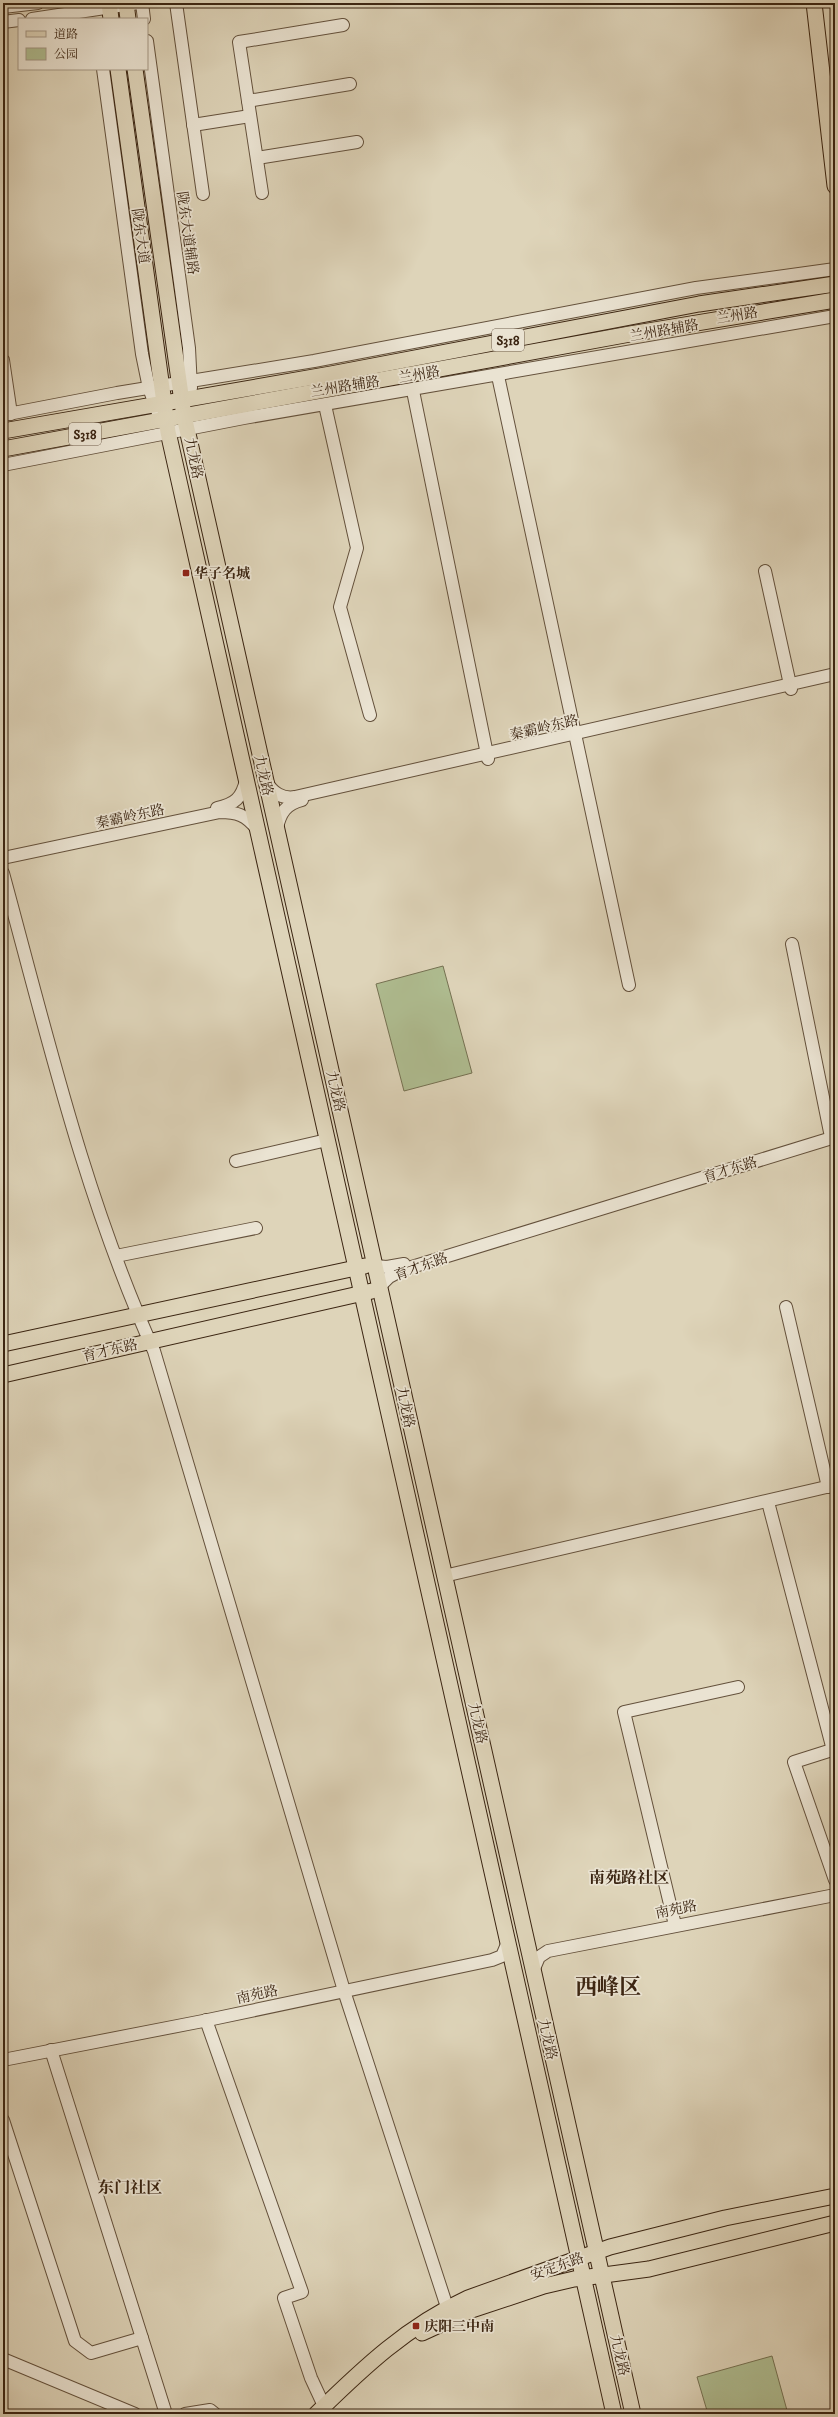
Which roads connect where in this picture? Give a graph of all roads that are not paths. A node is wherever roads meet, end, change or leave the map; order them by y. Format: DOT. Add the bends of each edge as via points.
graph roads {
  1 [pos="38,3"];
  2 [pos="142,3"];
  3 [pos="176,3"];
  4 [pos="814,3"];
  5 [pos="3,7"];
  6 [pos="130,8"];
  7 [pos="110,10"];
  8 [pos="94,11"];
  9 [pos="40,18"];
  10 [pos="144,18"];
  11 [pos="18,20"];
  12 [pos="3,22"];
  13 [pos="343,25"];
  14 [pos="148,48"];
  15 [pos="103,70"];
  16 [pos="118,70"];
  17 [pos="135,70"];
  18 [pos="350,84"];
  19 [pos="248,101"];
  20 [pos="250,116"];
  21 [pos="193,125"];
  22 [pos="357,142"];
  23 [pos="257,158"];
  24 [pos="835,186"];
  25 [pos="262,193"];
  26 [pos="203,194"];
  27 [pos="835,269"];
  28 [pos="835,284"];
  29 [pos="835,300"];
  30 [pos="835,316"];
  31 [pos="3,360"];
  32 [pos="498,376"];
  33 [pos="185,382"];
  34 [pos="155,387"];
  35 [pos="413,390"];
  36 [pos="186,399"];
  37 [pos="159,403"];
  38 [pos="325,405"];
  39 [pos="7,414"];
  40 [pos="187,420"];
  41 [pos="165,424"];
  42 [pos="3,431"];
  43 [pos="3,449"];
  44 [pos="3,465"];
  45 [pos="765,571"];
  46 [pos="835,674"];
  47 [pos="835,679"];
  48 [pos="791,687"];
  49 [pos="370,715"];
  50 [pos="576,737"];
  51 [pos="487,757"];
  52 [pos="246,780"];
  53 [pos="266,780"];
  54 [pos="276,828"];
  55 [pos="258,830"];
  56 [pos="3,853"];
  57 [pos="3,858"];
  58 [pos="3,874"];
  59 [pos="792,944"];
  60 [pos="630,985"];
  61 [pos="833,1134"];
  62 [pos="328,1140"];
  63 [pos="236,1161"];
  64 [pos="256,1228"];
  65 [pos="116,1256"];
  66 [pos="356,1266"];
  67 [pos="375,1266"];
  68 [pos="380,1286"];
  69 [pos="363,1294"];
  70 [pos="786,1307"];
  71 [pos="138,1314"];
  72 [pos="150,1341"];
  73 [pos="3,1344"];
  74 [pos="3,1375"];
  75 [pos="831,1486"];
  76 [pos="768,1502"];
  77 [pos="444,1576"];
  78 [pos="738,1687"];
  79 [pos="834,1750"];
  80 [pos="835,1880"];
  81 [pos="835,1891"];
  82 [pos="835,1895"];
  83 [pos="675,1923"];
  84 [pos="526,1939"];
  85 [pos="508,1942"];
  86 [pos="533,1971"];
  87 [pos="515,1974"];
  88 [pos="345,1992"];
  89 [pos="206,2022"];
  90 [pos="51,2052"];
  91 [pos="3,2060"];
  92 [pos="3,2064"];
  93 [pos="3,2120"];
  94 [pos="835,2196"];
  95 [pos="835,2223"];
  96 [pos="597,2252"];
  97 [pos="579,2259"];
  98 [pos="602,2275"];
  99 [pos="583,2278"];
  100 [pos="447,2307"];
  101 [pos="142,2338"];
  102 [pos="3,2359"];
  103 [pos="323,2411"];
  104 [pos="135,2414"];
  105 [pos="166,2414"];
  106 [pos="185,2414"];
  107 [pos="215,2414"];
  108 [pos="614,2414"];
  109 [pos="633,2414"];
  1 -- 5 [label="street"];
  2 -- 10 [label="street"];
  3 -- 21 [label="street"];
  4 -- 24 [label="main road"];
  6 -- 7 [label="street"];
  7 -- 8 [label="street"];
  8 -- 9 [label="street"];
  11 -- 12 [label="street"];
  13 -- 19 [label="street" via="239,42"];
  14 -- 33 [label="street, 陇东大道辅路" via="189,348"];
  15 -- 34 [label="street" via="142,354"];
  16 -- 34 [label="main road, 陇东大道"];
  17 -- 33 [label="main road, 陇东大道"];
  18 -- 19 [label="street"];
  19 -- 20 [label="street"];
  20 -- 21 [label="street"];
  20 -- 23 [label="street"];
  21 -- 26 [label="street"];
  22 -- 23 [label="street"];
  23 -- 25 [label="street"];
  27 -- 33 [label="street, 兰州路辅路" via="696,288 322,360"];
  28 -- 36 [label="main road, 兰州路 / S318" via="699,304 393,363"];
  29 -- 40 [label="main road, 兰州路 / S318" via="692,323"];
  30 -- 32 [label="street, 兰州路辅路"];
  31 -- 39 [label="street"];
  32 -- 35 [label="street, 兰州路辅路"];
  32 -- 50 [label="street"];
  33 -- 34 [label="street, 兰州路辅路"];
  33 -- 36 [label="main road, 陇东大道"];
  34 -- 37 [label="main road, 陇东大道"];
  34 -- 39 [label="street, 兰州路辅路"];
  35 -- 38 [label="street, 兰州路辅路"];
  35 -- 51 [label="street"];
  36 -- 37 [label="main road, 兰州路 / S318"];
  36 -- 40 [label="main road, 九龙路"];
  37 -- 41 [label="main road, 九龙路"];
  37 -- 42 [label="main road, 兰州路 / S318"];
  38 -- 40 [label="street, 兰州路辅路"];
  38 -- 49 [label="street" via="357,548 340,607"];
  40 -- 41 [label="main road, 兰州路 / S318"];
  40 -- 53 [label="main road, 九龙路"];
  41 -- 43 [label="main road, 兰州路 / S318"];
  41 -- 44 [label="street"];
  41 -- 52 [label="main road, 九龙路"];
  45 -- 48 [label="street"];
  46 -- 48 [label="street, 秦霸岭东路"];
  47 -- 48 [label="street, 秦霸岭东路"];
  48 -- 50 [label="street, 秦霸岭东路"];
  50 -- 51 [label="street, 秦霸岭东路"];
  50 -- 60 [label="street"];
  51 -- 53 [label="street, 秦霸岭东路" via="295,797 280,795"];
  51 -- 54 [label="street, 秦霸岭东路" via="296,802 282,811"];
  52 -- 55 [label="main road, 九龙路"];
  52 -- 56 [label="street, 秦霸岭东路" via="241,796 229,805"];
  53 -- 54 [label="main road, 九龙路"];
  54 -- 67 [label="main road, 九龙路"];
  55 -- 57 [label="street, 秦霸岭东路" via="240,814 220,812"];
  55 -- 62 [label="main road, 九龙路"];
  58 -- 65 [label="street" via="80,1158"];
  59 -- 61 [label="street"];
  61 -- 67 [label="street, 育才东路" via="400,1265"];
  61 -- 68 [label="street, 育才东路" via="402,1270 389,1276"];
  62 -- 63 [label="street"];
  62 -- 66 [label="main road, 九龙路"];
  64 -- 65 [label="street"];
  65 -- 71 [label="street"];
  66 -- 67 [label="main road, 育才东路"];
  66 -- 69 [label="main road, 九龙路"];
  66 -- 71 [label="main road, 育才东路"];
  67 -- 68 [label="main road, 九龙路"];
  68 -- 69 [label="main road, 育才东路"];
  68 -- 77 [label="main road, 九龙路"];
  69 -- 72 [label="main road, 育才东路"];
  69 -- 85 [label="main road, 九龙路"];
  70 -- 75 [label="street"];
  71 -- 72 [label="street"];
  71 -- 73 [label="main road, 育才东路"];
  72 -- 74 [label="main road, 育才东路"];
  72 -- 88 [label="street"];
  75 -- 76 [label="street"];
  76 -- 77 [label="street"];
  76 -- 79 [label="street"];
  77 -- 84 [label="main road, 九龙路"];
  78 -- 83 [label="street" via="624,1712"];
  79 -- 80 [label="street" via="794,1762"];
  81 -- 83 [label="street, 南苑路"];
  82 -- 83 [label="street, 南苑路"];
  83 -- 84 [label="street, 南苑路" via="541,1948 531,1945"];
  83 -- 86 [label="street, 南苑路" via="548,1951 539,1956"];
  84 -- 86 [label="main road, 九龙路"];
  85 -- 87 [label="main road, 九龙路"];
  85 -- 88 [label="street, 南苑路" via="502,1956 492,1960"];
  86 -- 96 [label="main road, 九龙路"];
  87 -- 88 [label="street, 南苑路" via="506,1967 493,1965"];
  87 -- 97 [label="main road, 九龙路"];
  88 -- 89 [label="street, 南苑路"];
  88 -- 100 [label="street"];
  89 -- 90 [label="street, 南苑路"];
  89 -- 103 [label="street" via="302,2292 284,2298"];
  90 -- 91 [label="street, 南苑路"];
  90 -- 92 [label="street, 南苑路"];
  90 -- 101 [label="street"];
  93 -- 101 [label="street" via="75,2341 91,2353"];
  94 -- 96 [label="main road, 安定东路" via="725,2218"];
  95 -- 98 [label="main road, 安定东路" via="649,2269"];
  96 -- 97 [label="main road, 安定东路"];
  96 -- 98 [label="main road, 九龙路"];
  97 -- 99 [label="main road, 九龙路"];
  97 -- 100 [label="main road, 安定东路"];
  98 -- 99 [label="main road, 安定东路"];
  98 -- 109 [label="main road, 九龙路"];
  99 -- 103 [label="main road, 安定东路" via="544,2286 472,2310 428,2329"];
  99 -- 108 [label="main road, 九龙路"];
  100 -- 103 [label="main road, 安定东路" via="385,2348"];
  101 -- 105 [label="street"];
  102 -- 104 [label="street"];
  106 -- 107 [label="street" via="210,2410"];
}
